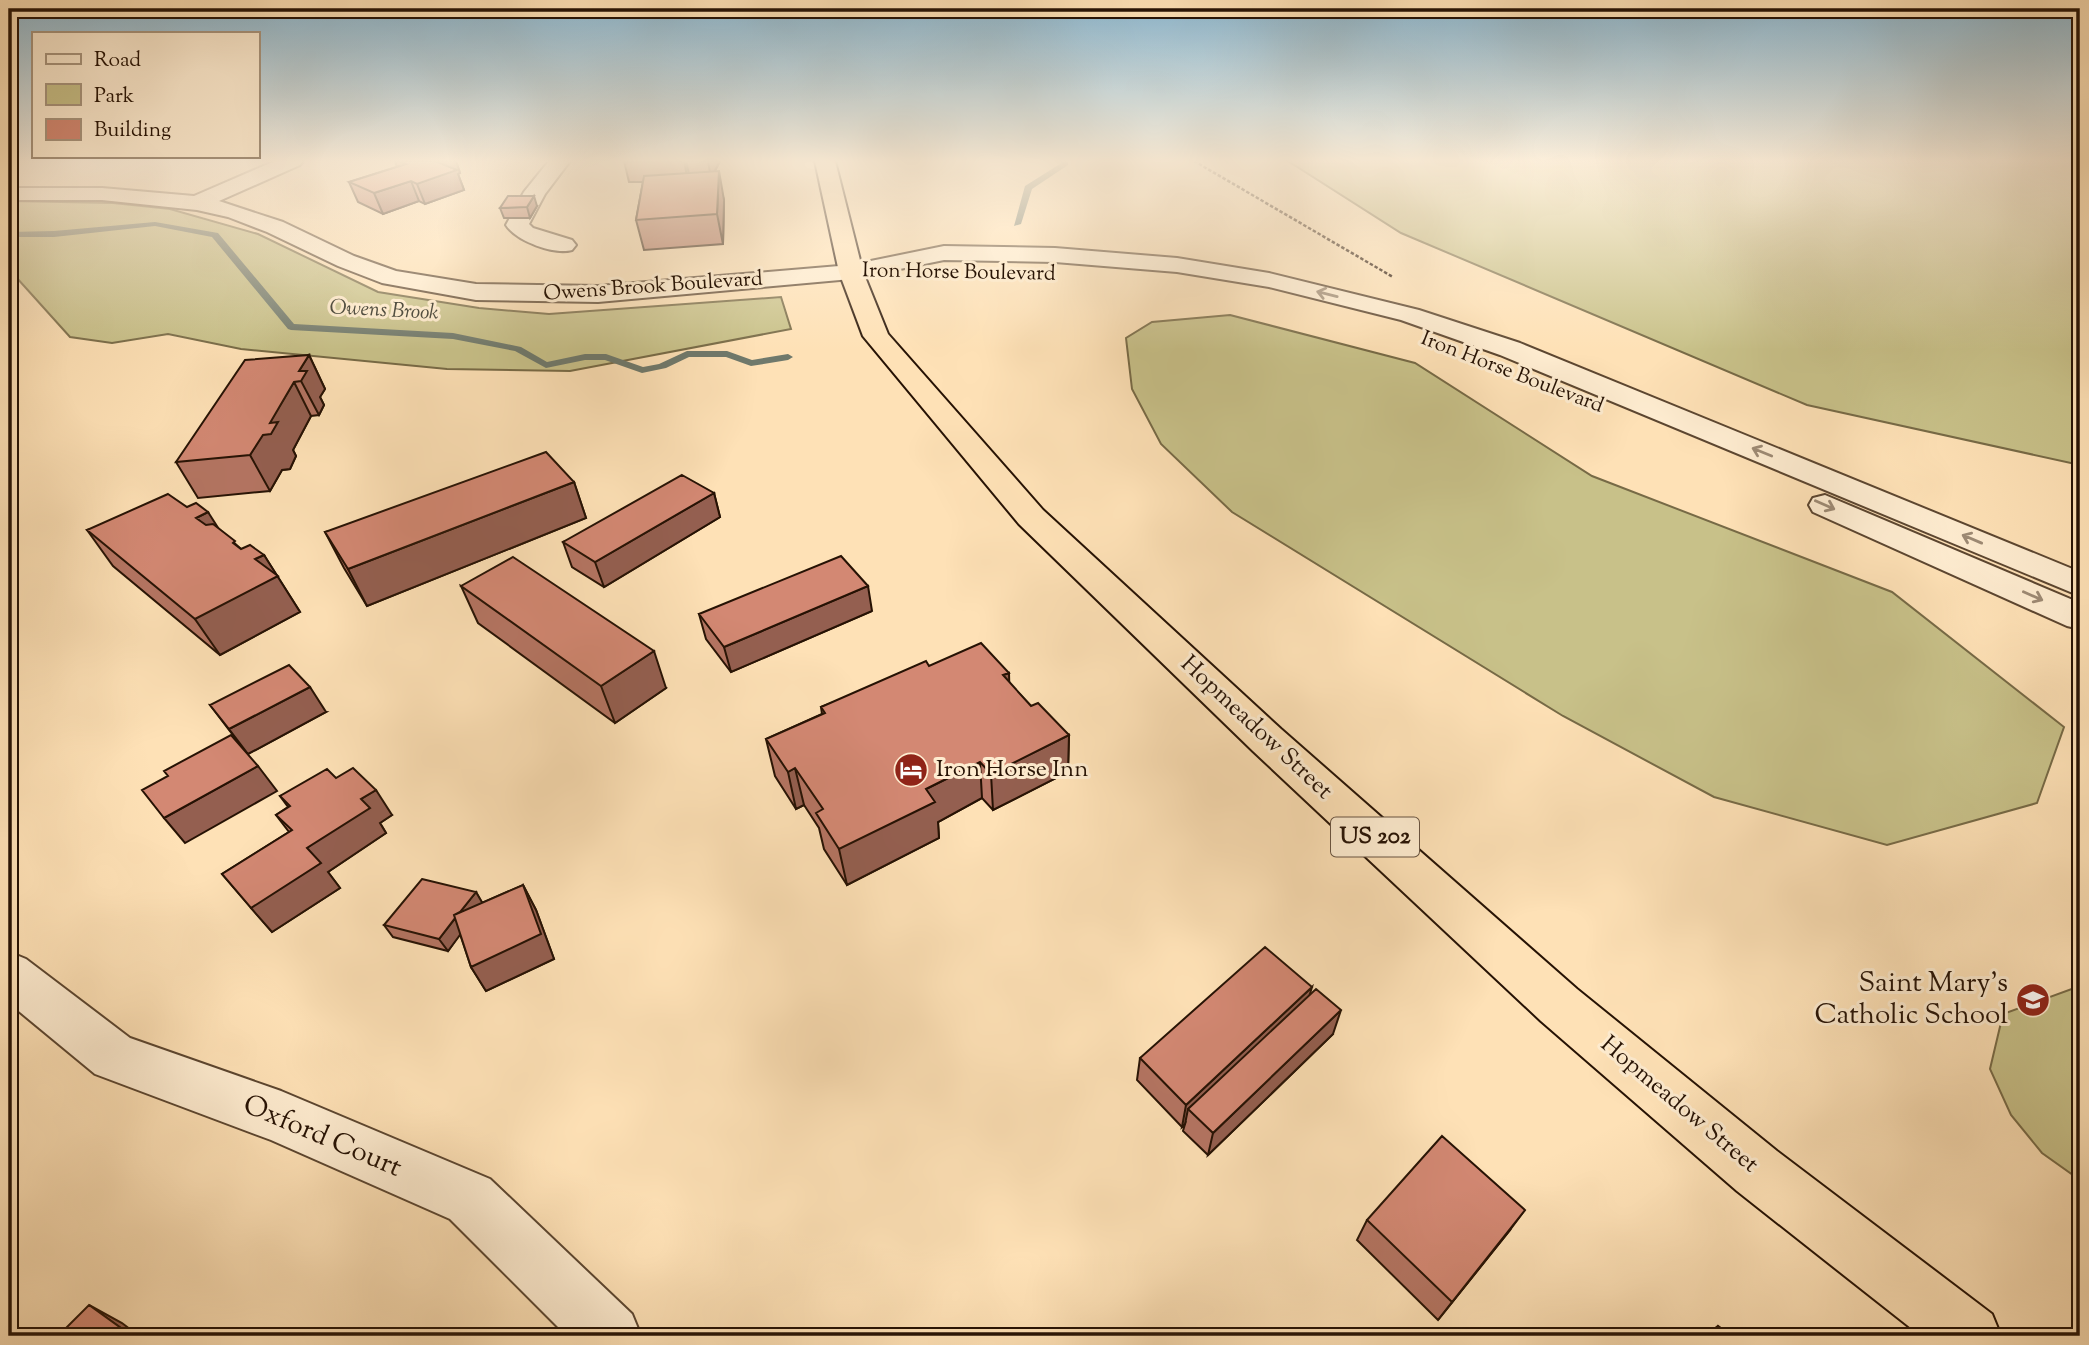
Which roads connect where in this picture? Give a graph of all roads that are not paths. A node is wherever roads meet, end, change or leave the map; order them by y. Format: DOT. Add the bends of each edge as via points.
graph roads {
  1 [pos="266,224"];
  2 [pos="518,224"];
  3 [pos="840,224"];
  4 [pos="564,244"];
  5 [pos="851,272"];
  6 [pos="2080,585"];
  7 [pos="2080,617"];
  8 [pos="9,974"];
  9 [pos="610,1336"];
  10 [pos="1970,1336"];
  1 -- 5 [label="street, Owens Brook Boulevard" via="391,278 476,292 598,294"];
  2 -- 4 [label="street" via="525,233"];
  3 -- 5 [label="highway, Hopmeadow Street / US 202"];
  6 -- 5 [label="street, Iron Horse Boulevard, one-way" via="1510,349 1329,294 1177,265 1055,255 944,253"];
  5 -- 7 [label="street, Iron Horse Boulevard, one-way" via="1054,274 1130,280 1237,293 1382,326 1492,363 1605,409"];
  5 -- 10 [label="highway, Hopmeadow Street / US 202" via="876,336 1031,517 1559,1006 1757,1171"];
  8 -- 9 [label="street, Oxford Court" via="113,1057 281,1117 470,1199"];
}
